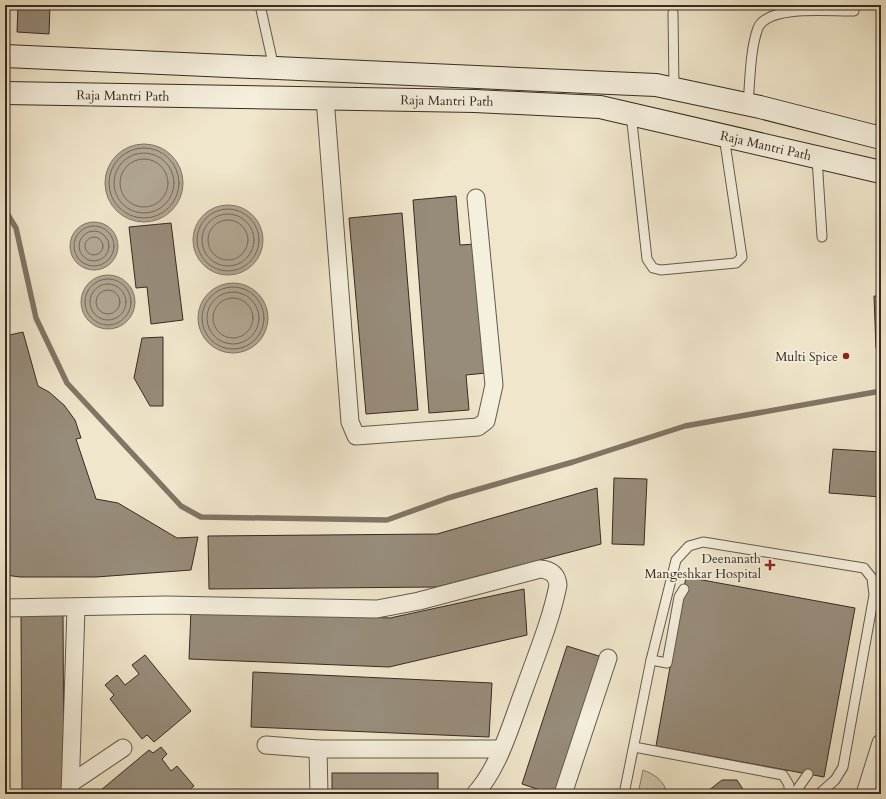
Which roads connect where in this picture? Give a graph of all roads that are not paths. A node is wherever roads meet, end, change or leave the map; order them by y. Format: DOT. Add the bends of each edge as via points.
graph roads {
  1 [pos="260,5"];
  2 [pos="854,11"];
  3 [pos="673,13"];
  4 [pos="5,56"];
  5 [pos="274,68"];
  6 [pos="474,77"];
  7 [pos="674,89"];
  8 [pos="5,94"];
  9 [pos="325,98"];
  10 [pos="475,101"];
  11 [pos="748,104"];
  12 [pos="631,114"];
  13 [pos="723,135"];
  14 [pos="881,138"];
  15 [pos="817,156"];
  16 [pos="881,172"];
  17 [pos="476,198"];
  18 [pos="822,237"];
  19 [pos="684,589"];
  20 [pos="5,608"];
  21 [pos="76,608"];
  22 [pos="608,658"];
  23 [pos="651,660"];
  24 [pos="881,743"];
  25 [pos="266,745"];
  26 [pos="634,747"];
  27 [pos="123,748"];
  28 [pos="318,749"];
  29 [pos="501,749"];
  30 [pos="808,774"];
  31 [pos="71,788"];
  32 [pos="319,794"];
  33 [pos="475,794"];
  34 [pos="563,794"];
  35 [pos="624,794"];
  36 [pos="789,794"];
  37 [pos="794,794"];
  38 [pos="819,794"];
  39 [pos="865,794"];
  1 -- 5 [label="lane"];
  2 -- 11 [label="lane" via="784,12 768,18 759,27 756,38"];
  3 -- 7 [label="lane"];
  4 -- 5 [label="main road, Raja Mantri Path"];
  5 -- 6 [label="main road, Raja Mantri Path"];
  6 -- 7 [label="main road, Raja Mantri Path" via="656,85"];
  6 -- 10 [label="main road"];
  7 -- 11 [label="main road, Raja Mantri Path"];
  8 -- 9 [label="main road, Raja Mantri Path"];
  9 -- 10 [label="main road, Raja Mantri Path"];
  9 -- 17 [label="street" via="350,422 356,436 478,427 486,421 494,385"];
  10 -- 12 [label="main road, Raja Mantri Path" via="600,107"];
  11 -- 14 [label="main road, Raja Mantri Path"];
  12 -- 13 [label="main road, Raja Mantri Path"];
  12 -- 13 [label="lane" via="647,259 653,268 661,270 736,263 742,257"];
  13 -- 15 [label="main road, Raja Mantri Path"];
  15 -- 16 [label="main road, Raja Mantri Path"];
  15 -- 18 [label="lane"];
  19 -- 23 [label="lane" via="679,597 667,663"];
  20 -- 21 [label="street"];
  21 -- 29 [label="street" via="166,605 377,609 545,569 555,575 558,589"];
  21 -- 31 [label="street"];
  22 -- 34 [label="street"];
  23 -- 26 [label="lane"];
  23 -- 38 [label="lane" via="676,560 689,546 703,542 864,568 872,578 874,595 843,767 835,780"];
  24 -- 39 [label="street"];
  25 -- 28 [label="street"];
  26 -- 35 [label="lane"];
  26 -- 36 [label="lane" via="783,775 789,785"];
  27 -- 31 [label="street"];
  28 -- 29 [label="street"];
  28 -- 32 [label="street"];
  29 -- 33 [label="street" via="483,785"];
  30 -- 37 [label="lane"];
}
